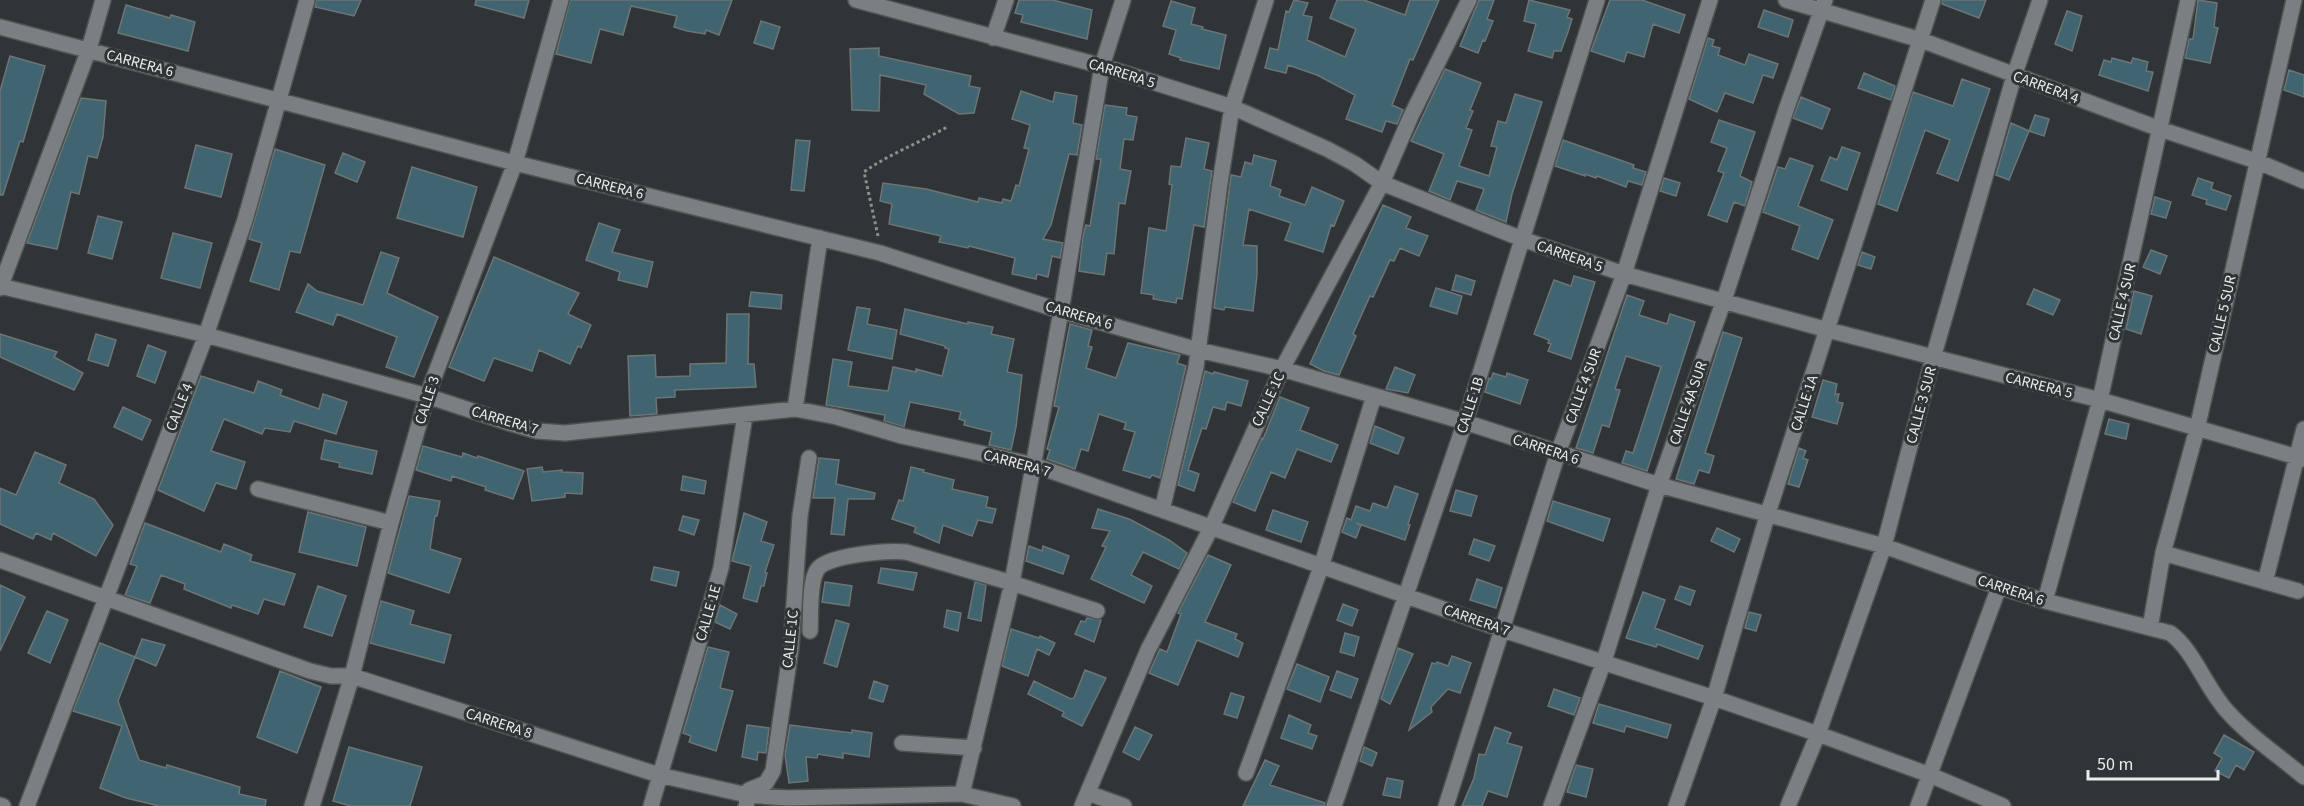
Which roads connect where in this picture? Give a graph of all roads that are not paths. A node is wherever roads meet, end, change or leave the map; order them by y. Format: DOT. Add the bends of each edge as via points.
graph roads {
  1 [pos="103,0"];
  2 [pos="307,0"];
  3 [pos="561,0"];
  4 [pos="856,0"];
  5 [pos="1006,0"];
  6 [pos="1123,0"];
  7 [pos="1266,0"];
  8 [pos="1469,0"];
  9 [pos="1597,0"];
  10 [pos="1710,0"];
  11 [pos="1786,0"];
  12 [pos="1933,0"];
  13 [pos="2040,0"];
  14 [pos="2188,0"];
  15 [pos="2294,0"];
  16 [pos="897,5"];
  17 [pos="1823,6"];
  18 [pos="0,27"];
  19 [pos="993,38"];
  20 [pos="1921,40"];
  21 [pos="89,49"];
  22 [pos="1102,66"];
  23 [pos="2014,76"];
  24 [pos="278,100"];
  25 [pos="1232,107"];
  26 [pos="2160,129"];
  27 [pos="2256,161"];
  28 [pos="515,163"];
  29 [pos="2304,181"];
  30 [pos="1382,183"];
  31 [pos="820,238"];
  32 [pos="1522,239"];
  33 [pos="1624,274"];
  34 [pos="0,287"];
  35 [pos="1724,300"];
  36 [pos="1061,311"];
  37 [pos="1828,330"];
  38 [pos="207,335"];
  39 [pos="1198,350"];
  40 [pos="1933,358"];
  41 [pos="1282,369"];
  42 [pos="427,396"];
  43 [pos="1374,396"];
  44 [pos="2100,400"];
  45 [pos="795,409"];
  46 [pos="746,415"];
  47 [pos="1465,422"];
  48 [pos="2197,429"];
  49 [pos="2304,429"];
  50 [pos="1558,453"];
  51 [pos="809,458"];
  52 [pos="2301,458"];
  53 [pos="1034,465"];
  54 [pos="1659,485"];
  55 [pos="258,489"];
  56 [pos="1162,510"];
  57 [pos="1768,513"];
  58 [pos="391,523"];
  59 [pos="1211,528"];
  60 [pos="1884,546"];
  61 [pos="2163,554"];
  62 [pos="0,560"];
  63 [pos="1321,567"];
  64 [pos="2265,582"];
  65 [pos="1012,583"];
  66 [pos="1999,587"];
  67 [pos="2298,591"];
  68 [pos="1405,595"];
  69 [pos="107,599"];
  70 [pos="2045,601"];
  71 [pos="1097,611"];
  72 [pos="2150,628"];
  73 [pos="1503,630"];
  74 [pos="810,631"];
  75 [pos="1603,664"];
  76 [pos="352,676"];
  77 [pos="1714,698"];
  78 [pos="1818,734"];
  79 [pos="902,743"];
  80 [pos="974,748"];
  81 [pos="1246,773"];
  82 [pos="1930,774"];
  83 [pos="659,776"];
  84 [pos="2304,777"];
  85 [pos="962,794"];
  86 [pos="750,799"];
  87 [pos="1085,799"];
  88 [pos="925,801"];
  89 [pos="27,806"];
  90 [pos="312,806"];
  91 [pos="651,806"];
  92 [pos="1013,806"];
  93 [pos="1124,806"];
  94 [pos="1334,806"];
  95 [pos="1446,806"];
  96 [pos="1551,806"];
  97 [pos="1676,806"];
  98 [pos="1788,806"];
  99 [pos="1918,806"];
  100 [pos="2003,806"];
  1 -- 21 [label="street"];
  2 -- 24 [label="street, CALLE 4"];
  3 -- 28 [label="street, CALLE 3"];
  4 -- 16 [label="street, CARRERA 5"];
  5 -- 19 [label="street"];
  6 -- 22 [label="street"];
  7 -- 25 [label="street"];
  8 -- 30 [label="street, CALLE 1C"];
  9 -- 32 [label="street, CALLE 1B"];
  10 -- 33 [label="street, CALLE 4 SUR"];
  11 -- 17 [label="street, CARRERA 4"];
  12 -- 20 [label="street, CALLE 1A"];
  13 -- 23 [label="street, CALLE 3 SUR"];
  14 -- 26 [label="street, CALLE 4 SUR"];
  15 -- 27 [label="street, CALLE 5 SUR"];
  16 -- 19 [label="street, CARRERA 5"];
  17 -- 20 [label="street, CARRERA 4"];
  17 -- 35 [label="street, CALLE 4A SUR"];
  18 -- 21 [label="street, CARRERA 6"];
  19 -- 22 [label="street, CARRERA 5"];
  20 -- 23 [label="street, CARRERA 4"];
  20 -- 37 [label="street, CALLE 1A"];
  21 -- 24 [label="street, CARRERA 6"];
  21 -- 34 [label="street"];
  22 -- 25 [label="street, CARRERA 5"];
  22 -- 36 [label="street"];
  23 -- 26 [label="street, CARRERA 4"];
  23 -- 40 [label="street, CALLE 3 SUR"];
  24 -- 28 [label="street, CARRERA 6"];
  24 -- 38 [label="street, CALLE 4" via="245,220"];
  25 -- 30 [label="street, CARRERA 5" via="1327,149"];
  25 -- 39 [label="street"];
  26 -- 27 [label="street, CARRERA 4"];
  26 -- 44 [label="street, CALLE 4 SUR"];
  27 -- 29 [label="street, CARRERA 4"];
  27 -- 48 [label="street, CALLE 5 SUR"];
  28 -- 31 [label="street, CARRERA 6"];
  28 -- 42 [label="street, CALLE 3"];
  30 -- 32 [label="street, CARRERA 5"];
  30 -- 41 [label="street, CALLE 1C"];
  31 -- 36 [label="street, CARRERA 6" via="877,252"];
  31 -- 45 [label="street"];
  32 -- 33 [label="street, CARRERA 5"];
  32 -- 47 [label="street, CALLE 1B"];
  33 -- 35 [label="street, CARRERA 5"];
  33 -- 50 [label="street, CALLE 4 SUR"];
  34 -- 38 [label="street, CARRERA 7"];
  35 -- 37 [label="street, CARRERA 5"];
  35 -- 54 [label="street, CALLE 4A SUR"];
  36 -- 39 [label="street, CARRERA 6"];
  36 -- 53 [label="street"];
  37 -- 40 [label="street, CARRERA 5"];
  37 -- 57 [label="street, CALLE 1A"];
  38 -- 42 [label="street, CARRERA 7"];
  38 -- 69 [label="street, CALLE 4"];
  39 -- 41 [label="street, CARRERA 6"];
  39 -- 56 [label="street"];
  40 -- 44 [label="street, CARRERA 5"];
  40 -- 60 [label="street, CALLE 3 SUR"];
  41 -- 43 [label="street, CARRERA 6"];
  41 -- 59 [label="street, CALLE 1C"];
  42 -- 46 [label="street, CARRERA 7" via="528,428 565,433"];
  42 -- 58 [label="street, CALLE 3"];
  43 -- 47 [label="street, CARRERA 6"];
  43 -- 63 [label="street"];
  44 -- 48 [label="street, CARRERA 5"];
  44 -- 70 [label="street, CALLE 4 SUR"];
  45 -- 46 [label="street, CARRERA 7"];
  45 -- 53 [label="street, CARRERA 7"];
  46 -- 83 [label="street, CALLE 1E" via="721,568"];
  47 -- 50 [label="street, CARRERA 6"];
  47 -- 68 [label="street, CALLE 1B"];
  48 -- 52 [label="street, CARRERA 5"];
  48 -- 61 [label="street, CALLE 5 SUR"];
  49 -- 52 [label="street"];
  50 -- 54 [label="street, CARRERA 6"];
  50 -- 73 [label="street, CALLE 4 SUR"];
  51 -- 86 [label="street, CALLE 1C" via="800,516 791,648 772,771 769,781 752,788"];
  52 -- 64 [label="street"];
  53 -- 56 [label="street, CARRERA 7"];
  53 -- 65 [label="street"];
  54 -- 57 [label="street, CARRERA 6"];
  54 -- 75 [label="street, CALLE 4A SUR"];
  55 -- 58 [label="street"];
  56 -- 59 [label="street, CARRERA 7"];
  57 -- 60 [label="street, CARRERA 6"];
  57 -- 77 [label="street, CALLE 1A"];
  58 -- 76 [label="street, CALLE 3"];
  59 -- 63 [label="street, CARRERA 7"];
  59 -- 87 [label="street, CALLE 1C" via="1148,650"];
  60 -- 66 [label="street, CARRERA 6"];
  60 -- 78 [label="street, CALLE 3 SUR"];
  61 -- 64 [label="street"];
  61 -- 72 [label="street, CALLE 5 SUR"];
  62 -- 69 [label="street, CARRERA 8"];
  63 -- 68 [label="street, CARRERA 7"];
  63 -- 81 [label="street"];
  64 -- 67 [label="street"];
  65 -- 71 [label="street"];
  65 -- 74 [label="street" via="897,551 831,560 820,565 814,576"];
  65 -- 80 [label="street"];
  66 -- 70 [label="street, CARRERA 6"];
  66 -- 82 [label="street"];
  68 -- 73 [label="street, CARRERA 7"];
  68 -- 94 [label="street, CALLE 1B"];
  69 -- 76 [label="street, CARRERA 8" via="310,671"];
  69 -- 89 [label="street, CALLE 4"];
  70 -- 72 [label="street, CARRERA 6"];
  72 -- 84 [label="street, CARRERA 6" via="2180,639 2226,710"];
  73 -- 75 [label="street, CARRERA 7"];
  73 -- 95 [label="street, CALLE 4 SUR"];
  75 -- 77 [label="street, CARRERA 7"];
  75 -- 96 [label="street, CALLE 4A SUR"];
  76 -- 83 [label="street, CARRERA 8"];
  76 -- 90 [label="street, CALLE 3"];
  77 -- 78 [label="street, CARRERA 7"];
  77 -- 97 [label="street, CALLE 1A"];
  78 -- 82 [label="street, CARRERA 7"];
  78 -- 98 [label="street, CALLE 3 SUR"];
  79 -- 80 [label="street"];
  80 -- 85 [label="street"];
  82 -- 99 [label="street"];
  82 -- 100 [label="street, CARRERA 7"];
  83 -- 86 [label="street, CARRERA 8"];
  83 -- 91 [label="street, CALLE 1E"];
  85 -- 88 [label="street, CARRERA 8"];
  85 -- 92 [label="street, CARRERA 8"];
  86 -- 88 [label="street, CARRERA 8"];
  87 -- 93 [label="street"];
}
